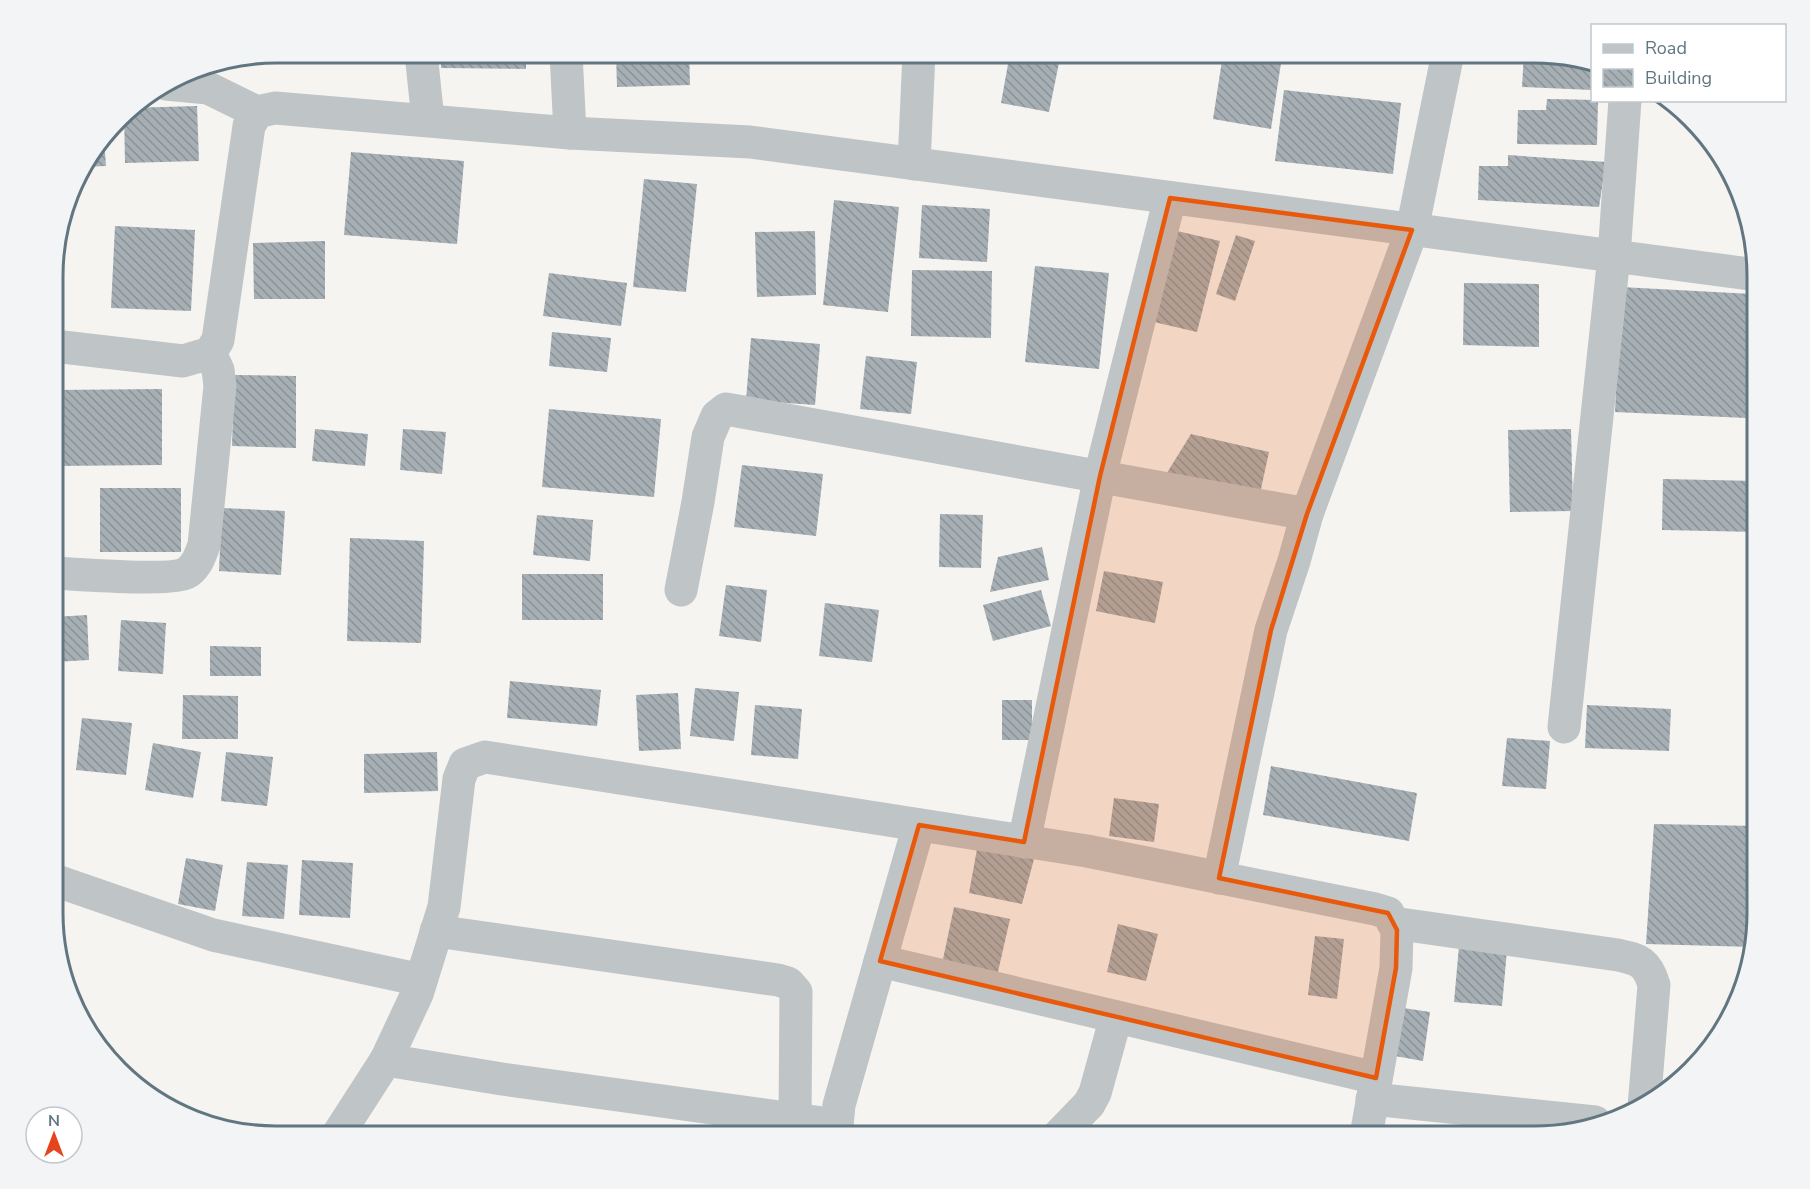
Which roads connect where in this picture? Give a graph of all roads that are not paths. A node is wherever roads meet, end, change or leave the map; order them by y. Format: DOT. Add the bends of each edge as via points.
graph roads {
  1 [pos="422,63"];
  2 [pos="567,63"];
  3 [pos="919,63"];
  4 [pos="1446,63"];
  5 [pos="181,85"];
  6 [pos="1625,102"];
  7 [pos="257,112"];
  8 [pos="428,120"];
  9 [pos="570,133"];
  10 [pos="914,164"];
  11 [pos="1170,198"];
  12 [pos="1412,230"];
  13 [pos="1614,256"];
  14 [pos="1747,274"];
  15 [pos="63,347"];
  16 [pos="210,353"];
  17 [pos="1100,476"];
  18 [pos="1307,514"];
  19 [pos="63,573"];
  20 [pos="681,590"];
  21 [pos="1563,727"];
  22 [pos="920,825"];
  23 [pos="1024,842"];
  24 [pos="1219,878"];
  25 [pos="63,883"];
  26 [pos="1393,922"];
  27 [pos="436,931"];
  28 [pos="880,961"];
  29 [pos="422,980"];
  30 [pos="1116,1017"];
  31 [pos="386,1060"];
  32 [pos="1374,1088"];
  33 [pos="1645,1095"];
  34 [pos="795,1119"];
  35 [pos="1584,1120"];
  36 [pos="344,1126"];
  37 [pos="822,1126"];
  38 [pos="838,1126"];
  39 [pos="1068,1126"];
  40 [pos="1368,1126"];
  1 -- 8 [label="street"];
  2 -- 9 [label="street"];
  3 -- 10 [label="street"];
  4 -- 12 [label="street"];
  5 -- 7 [label="street" via="208,88"];
  6 -- 13 [label="street"];
  7 -- 8 [label="street" via="275,108"];
  7 -- 16 [label="street" via="249,126 218,340"];
  8 -- 9 [label="street"];
  9 -- 10 [label="street" via="750,142"];
  10 -- 11 [label="street"];
  11 -- 12 [label="street"];
  11 -- 17 [label="street"];
  12 -- 13 [label="street"];
  12 -- 18 [label="street"];
  13 -- 14 [label="street"];
  13 -- 21 [label="street"];
  15 -- 16 [label="street" via="183,361"];
  16 -- 19 [label="street" via="220,387 204,545 198,562 186,574 164,578"];
  17 -- 18 [label="street"];
  17 -- 20 [label="street" via="726,409 717,416 708,437"];
  17 -- 23 [label="street"];
  18 -- 24 [label="street" via="1271,630"];
  22 -- 23 [label="street"];
  22 -- 27 [label="street" via="485,757 465,764 459,779 444,906"];
  22 -- 28 [label="street"];
  23 -- 24 [label="street"];
  24 -- 26 [label="street" via="1375,909 1388,914"];
  25 -- 29 [label="street" via="213,935"];
  26 -- 32 [label="street" via="1397,930 1396,968"];
  26 -- 33 [label="street" via="1639,960 1654,985"];
  27 -- 29 [label="street"];
  27 -- 34 [label="street" via="788,983 796,992"];
  28 -- 30 [label="street"];
  28 -- 38 [label="street" via="839,1105"];
  29 -- 31 [label="street"];
  30 -- 32 [label="street"];
  30 -- 39 [label="street" via="1095,1093"];
  31 -- 34 [label="street"];
  31 -- 36 [label="street"];
  32 -- 35 [label="street"];
  32 -- 40 [label="street"];
  34 -- 37 [label="street"];
}
